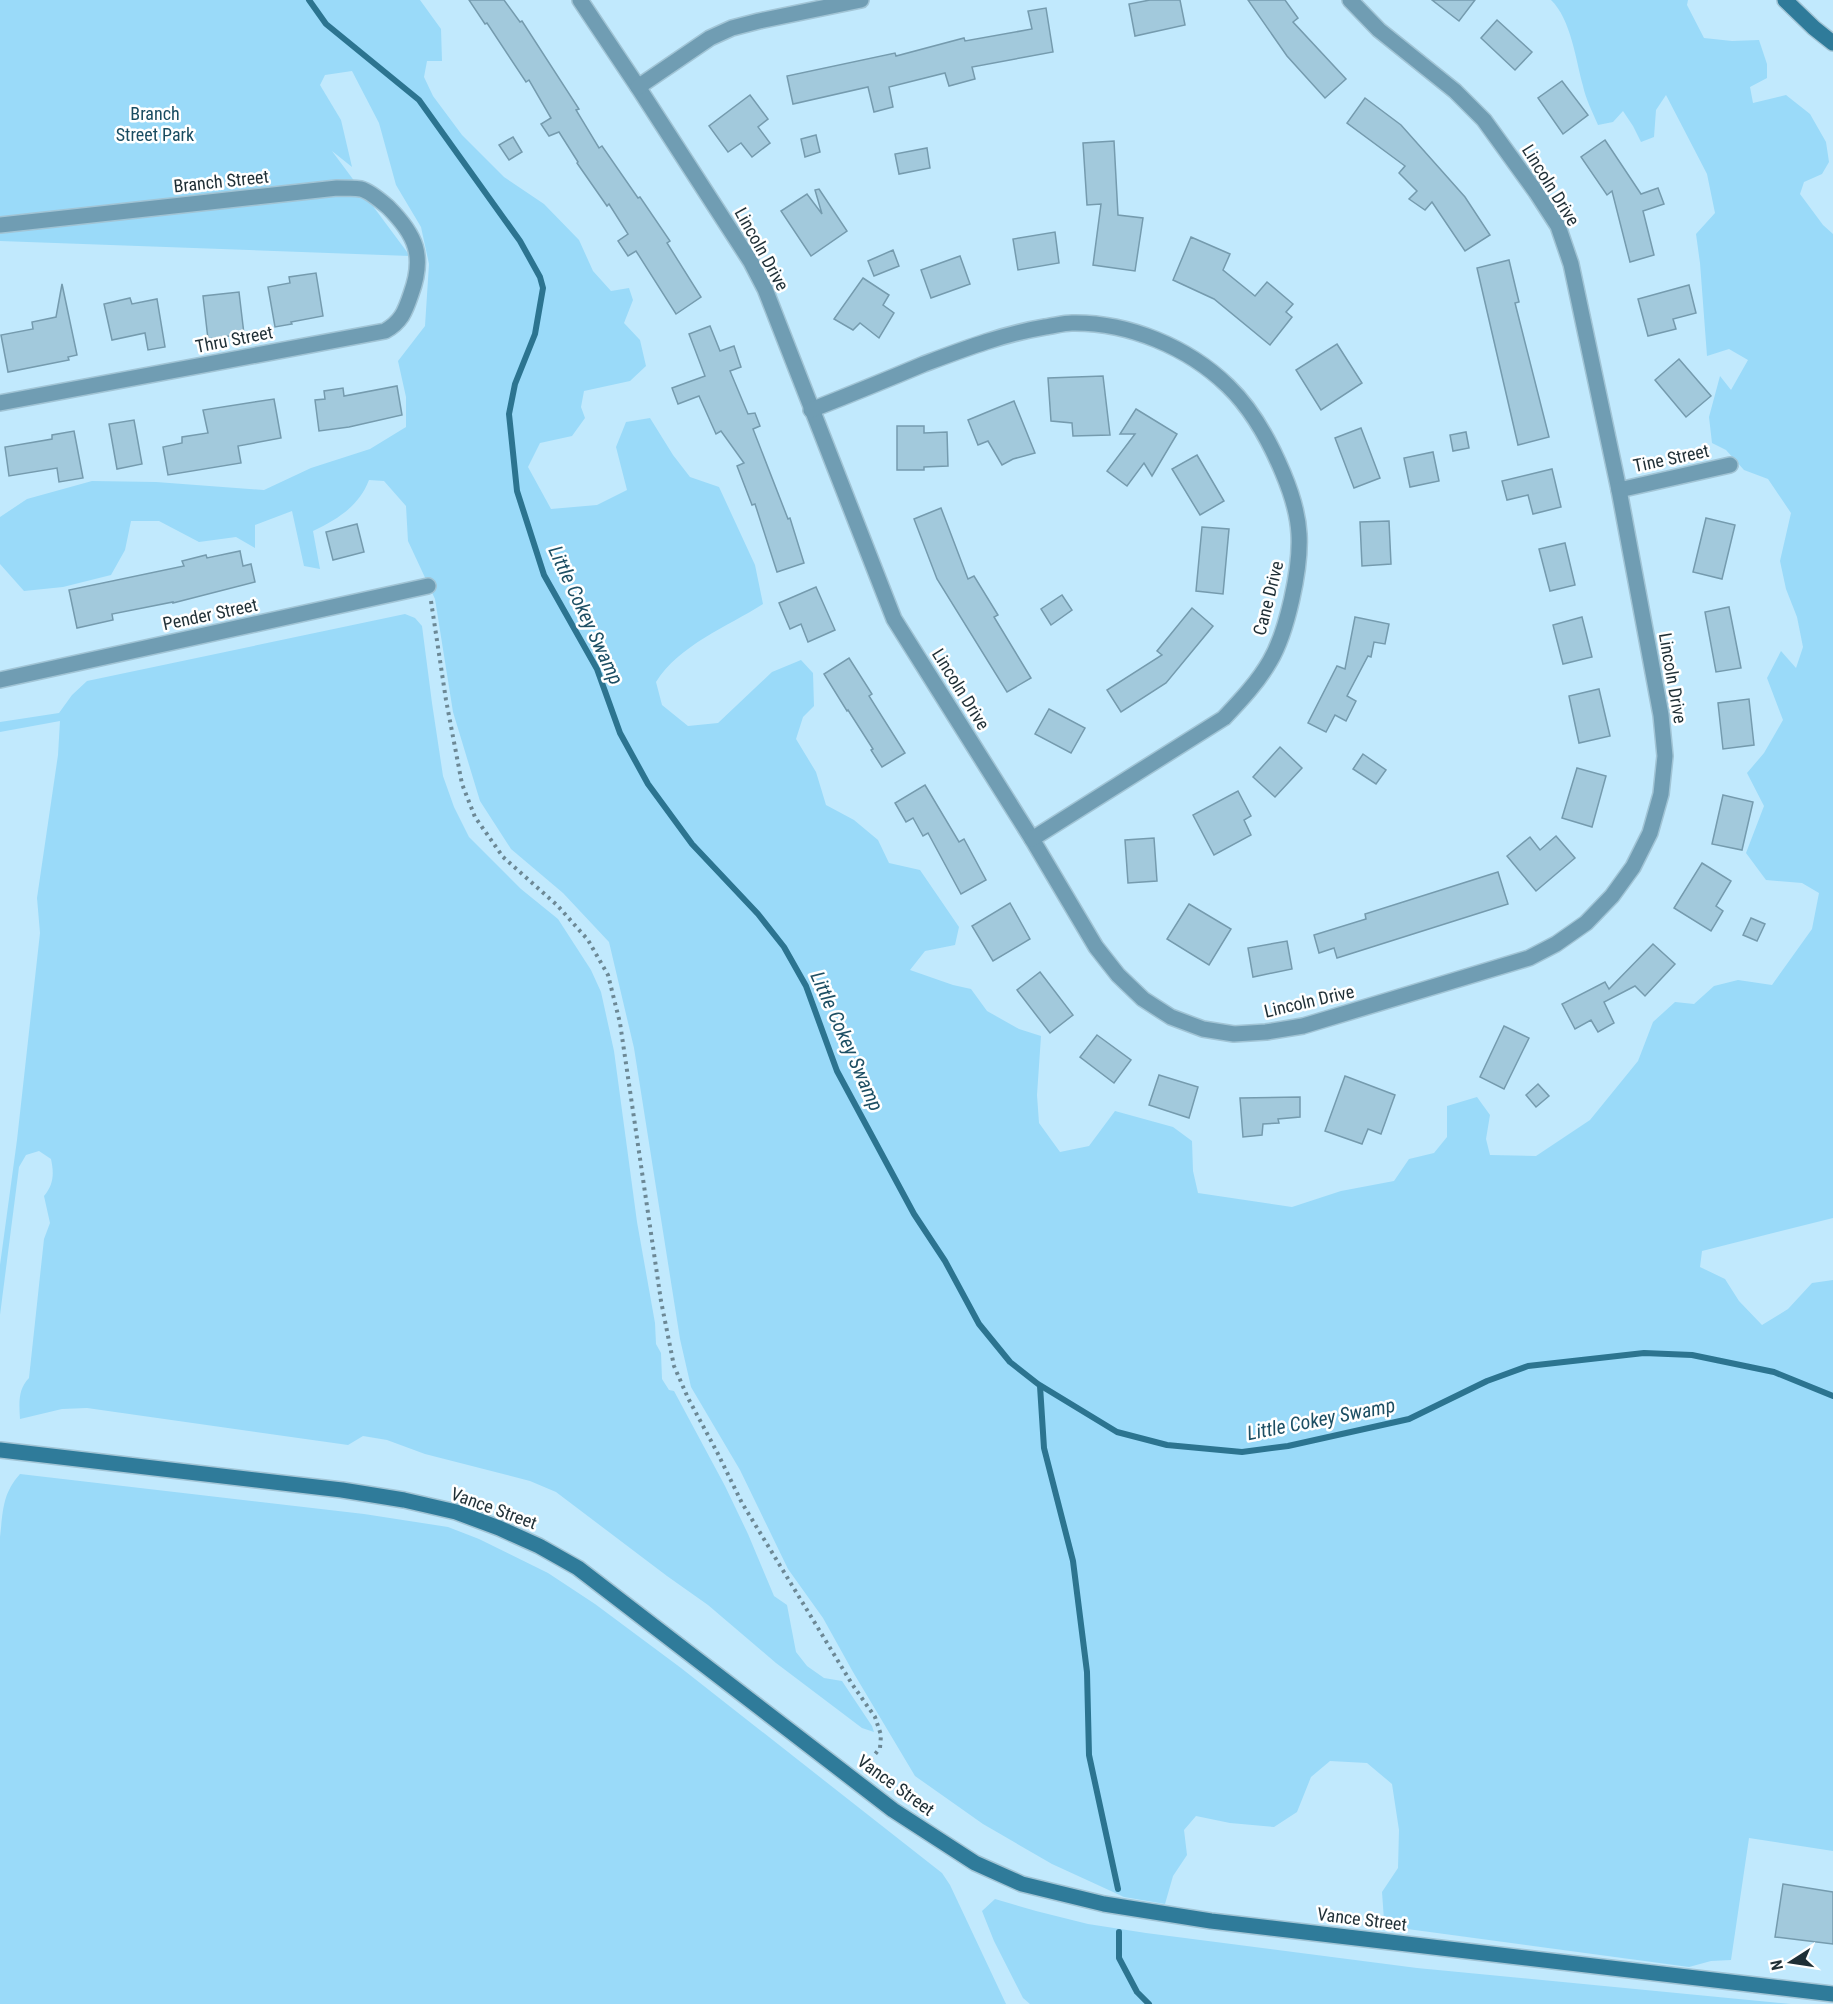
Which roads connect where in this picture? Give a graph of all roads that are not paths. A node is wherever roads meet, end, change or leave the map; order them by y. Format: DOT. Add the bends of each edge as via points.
graph roads {
  1 [pos="580,0"];
  2 [pos="861,0"];
  3 [pos="1350,0"];
  4 [pos="1785,0"];
  5 [pos="1833,43"];
  6 [pos="638,87"];
  7 [pos="0,225"];
  8 [pos="417,251"];
  9 [pos="0,403"];
  10 [pos="811,410"];
  11 [pos="1730,465"];
  12 [pos="1619,490"];
  13 [pos="428,586"];
  14 [pos="0,680"];
  15 [pos="1032,839"];
  16 [pos="0,1450"];
  17 [pos="1833,1994"];
  1 -- 6 [label="street, Lincoln Drive"];
  2 -- 6 [label="street" via="732,28 710,38"];
  3 -- 12 [label="street, Lincoln Drive" via="1379,30 1455,91 1484,120 1558,226 1571,264"];
  4 -- 5 [label="street"];
  6 -- 10 [label="street, Lincoln Drive" via="751,262"];
  7 -- 8 [label="street, Branch Street" via="337,188 363,190 384,204 404,223"];
  8 -- 9 [label="street, Thru Street" via="418,275 411,297 397,324 385,331"];
  10 -- 15 [label="street, Lincoln Drive" via="894,619"];
  10 -- 15 [label="street, Cane Drive" via="976,344 1014,333 1071,323 1117,327 1168,345 1220,379 1256,419 1275,454 1291,493 1299,534 1296,576 1286,623 1271,660 1224,718"];
  11 -- 12 [label="street, Tine Street"];
  12 -- 15 [label="street, Lincoln Drive" via="1661,716 1665,756 1661,794 1650,833 1633,867 1586,923 1556,944 1529,958 1303,1026 1234,1034 1203,1029 1171,1017 1143,999 1118,975 1096,947"];
  13 -- 14 [label="street, Pender Street"];
  16 -- 17 [label="street, Vance Street" via="342,1490 456,1512 499,1528 578,1568 893,1810 975,1863 1022,1884 1104,1904 1223,1922"];
}
